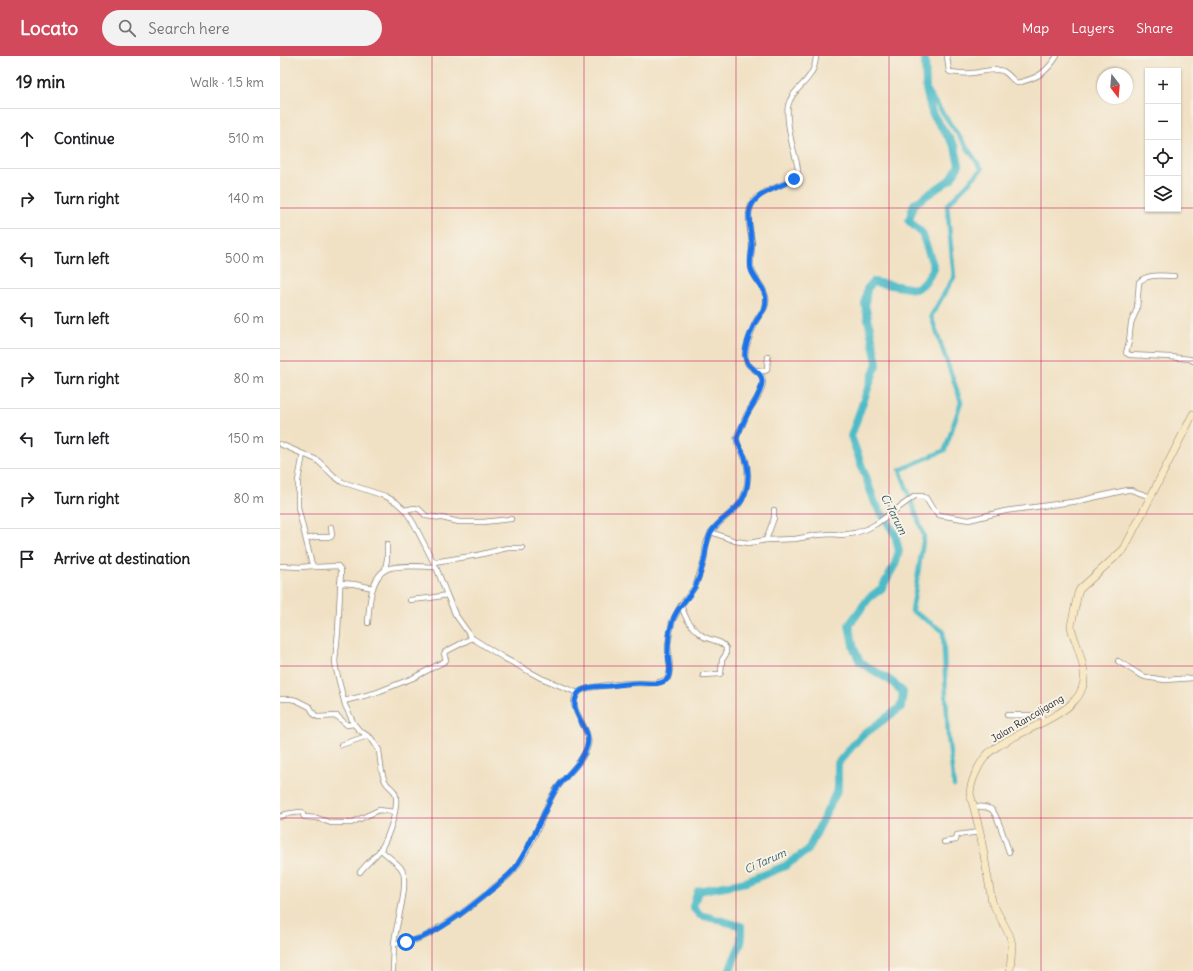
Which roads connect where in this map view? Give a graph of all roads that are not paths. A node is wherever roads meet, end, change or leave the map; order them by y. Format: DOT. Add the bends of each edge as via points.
graph roads {
  1 [pos="816,56"];
  2 [pos="948,56"];
  3 [pos="1057,56"];
  4 [pos="1174,276"];
  5 [pos="768,357"];
  6 [pos="1193,361"];
  7 [pos="755,370"];
  8 [pos="1193,414"];
  9 [pos="280,444"];
  10 [pos="303,454"];
  11 [pos="1151,497"];
  12 [pos="405,510"];
  13 [pos="774,510"];
  14 [pos="511,519"];
  15 [pos="332,527"];
  16 [pos="711,532"];
  17 [pos="306,539"];
  18 [pos="766,540"];
  19 [pos="387,544"];
  20 [pos="522,548"];
  21 [pos="435,565"];
  22 [pos="280,566"];
  23 [pos="313,566"];
  24 [pos="385,570"];
  25 [pos="340,583"];
  26 [pos="373,588"];
  27 [pos="447,595"];
  28 [pos="410,600"];
  29 [pos="681,605"];
  30 [pos="368,623"];
  31 [pos="472,638"];
  32 [pos="1118,660"];
  33 [pos="703,675"];
  34 [pos="1193,678"];
  35 [pos="578,693"];
  36 [pos="280,699"];
  37 [pos="344,701"];
  38 [pos="1007,715"];
  39 [pos="1045,721"];
  40 [pos="354,724"];
  41 [pos="367,736"];
  42 [pos="341,745"];
  43 [pos="973,806"];
  44 [pos="395,812"];
  45 [pos="280,817"];
  46 [pos="980,832"];
  47 [pos="944,842"];
  48 [pos="380,849"];
  49 [pos="1010,852"];
  50 [pos="360,872"];
  51 [pos="394,944"];
  52 [pos="393,971"];
  53 [pos="1010,971"];
  1 -- 7 [label="street" via="810,75 789,101 788,107 798,176 755,199 749,213 751,268 766,296 765,308 757,319 745,350 746,361"];
  2 -- 3 [label="street" via="950,72 971,74 989,70 1002,71 1017,83 1042,74 1049,69"];
  4 -- 6 [label="street" via="1150,276 1139,282 1137,309 1126,353"];
  5 -- 7 [label="street" via="767,370"];
  7 -- 16 [label="street" via="763,380 761,389 737,436 748,470 746,489 742,500"];
  8 -- 11 [label="main road, Jalan Rancajigang"];
  9 -- 10 [label="street"];
  10 -- 12 [label="street" via="321,463 338,479 389,498"];
  10 -- 17 [label="street" via="298,481 298,507"];
  11 -- 18 [label="street" via="1127,490 1079,501 1005,511 970,520 939,515 926,498 919,496 913,497 862,531 842,535"];
  11 -- 39 [label="main road, Jalan Rancajigang" via="1124,550 1078,593 1072,631 1083,666 1084,680 1075,700"];
  12 -- 14 [label="street" via="419,509 426,516 458,522"];
  12 -- 21 [label="street"];
  13 -- 18 [label="street" via="774,518"];
  15 -- 17 [label="street" via="331,536"];
  16 -- 18 [label="street" via="735,541 749,543"];
  16 -- 29 [label="street" via="695,587"];
  17 -- 23 [label="street"];
  19 -- 24 [label="street"];
  20 -- 21 [label="street" via="495,550"];
  21 -- 24 [label="street"];
  21 -- 27 [label="street"];
  22 -- 23 [label="street"];
  23 -- 25 [label="street" via="340,567"];
  24 -- 26 [label="street" via="377,578"];
  25 -- 26 [label="street"];
  25 -- 37 [label="street" via="335,661"];
  26 -- 30 [label="street"];
  27 -- 28 [label="street"];
  27 -- 31 [label="street" via="455,614"];
  29 -- 33 [label="street" via="687,621 694,629 726,648 721,673"];
  29 -- 35 [label="street" via="674,616 670,631 668,678 657,683 586,688"];
  31 -- 35 [label="street" via="541,678"];
  31 -- 37 [label="street" via="445,652 445,661 413,678"];
  32 -- 34 [label="street" via="1145,677 1165,680"];
  35 -- 51 [label="street" via="574,706 587,730 588,745 582,758 554,792 533,838 515,869 475,904 430,933"];
  36 -- 40 [label="street" via="296,700 310,707 318,717 336,716 347,725"];
  37 -- 40 [label="street"];
  38 -- 39 [label="street" via="1036,715"];
  39 -- 43 [label="main road, Jalan Rancajigang" via="996,747 986,756 970,787"];
  40 -- 41 [label="street"];
  41 -- 42 [label="street"];
  41 -- 44 [label="street" via="379,750 384,781 396,797"];
  43 -- 46 [label="main road, Jalan Rancajigang"];
  43 -- 49 [label="street" via="993,811"];
  44 -- 45 [label="street" via="379,810 351,823 331,823 320,818 304,817 302,812"];
  44 -- 48 [label="street"];
  46 -- 47 [label="street" via="957,835 956,840"];
  46 -- 53 [label="main road, Jalan Rancajigang" via="992,902 1012,945"];
  48 -- 50 [label="street"];
  48 -- 51 [label="street" via="403,871 404,876"];
  51 -- 52 [label="street"];
}
